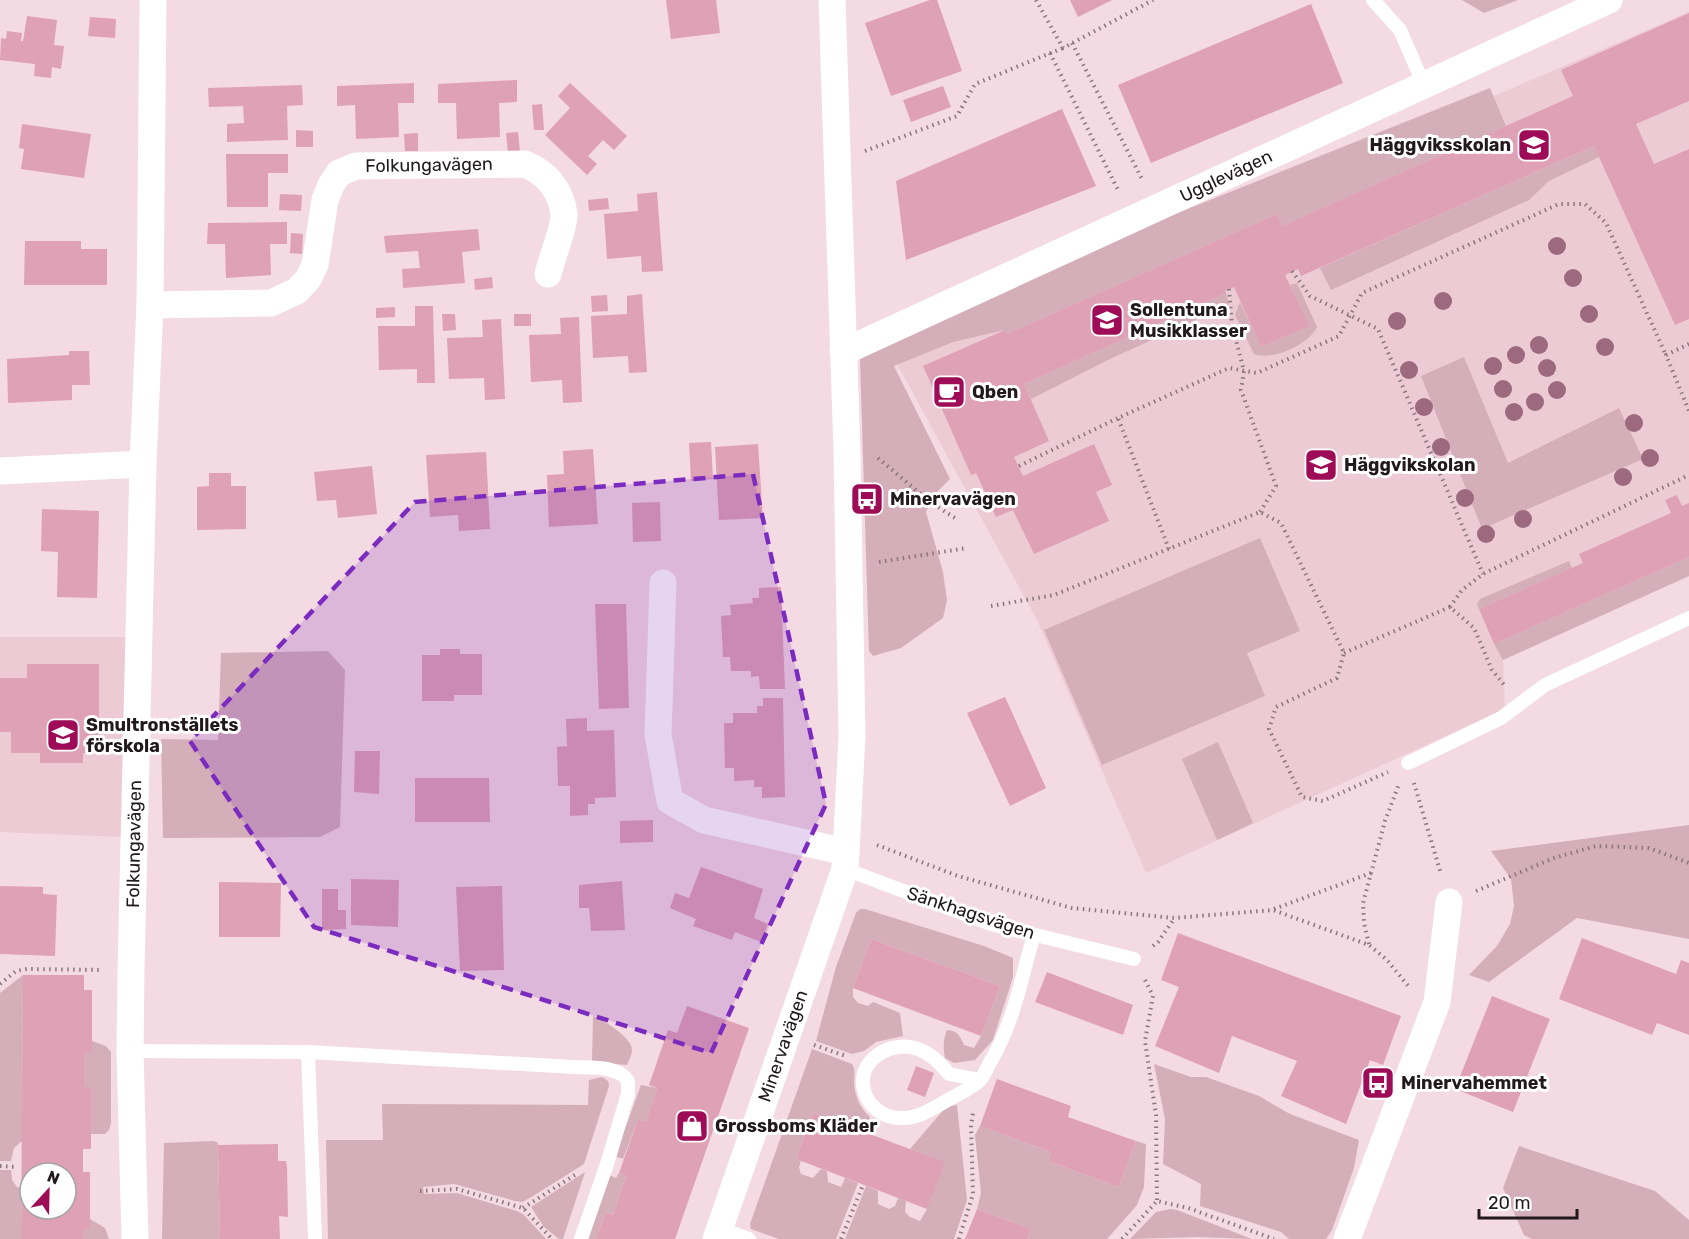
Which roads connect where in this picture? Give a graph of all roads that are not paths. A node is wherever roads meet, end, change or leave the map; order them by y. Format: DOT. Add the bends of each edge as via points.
graph roads {
  1 [pos="153,0"];
  2 [pos="832,0"];
  3 [pos="1373,0"];
  4 [pos="1609,0"];
  5 [pos="1424,85"];
  6 [pos="548,274"];
  7 [pos="150,306"];
  8 [pos="843,352"];
  9 [pos="143,464"];
  10 [pos="0,471"];
  11 [pos="663,583"];
  12 [pos="1689,618"];
  13 [pos="1408,763"];
  14 [pos="846,852"];
  15 [pos="1449,902"];
  16 [pos="1034,934"];
  17 [pos="1134,959"];
  18 [pos="130,1051"];
  19 [pos="308,1052"];
  20 [pos="980,1080"];
  21 [pos="718,1234"];
  22 [pos="135,1239"];
  23 [pos="315,1239"];
  24 [pos="581,1239"];
  25 [pos="749,1239"];
  26 [pos="1347,1239"];
  1 -- 7 [label="street, Folkungavägen"];
  2 -- 8 [label="street, Minervavägen"];
  3 -- 5 [label="lane" via="1400,30"];
  4 -- 5 [label="street, Ugglevägen"];
  5 -- 8 [label="street, Ugglevägen"];
  6 -- 7 [label="street, Folkungavägen" via="564,215 555,188 537,169 525,164 356,166 339,173 331,185 315,265 297,291 271,303"];
  7 -- 9 [label="street, Folkungavägen"];
  8 -- 14 [label="street, Minervavägen" via="852,736"];
  9 -- 10 [label="street"];
  9 -- 18 [label="street, Folkungavägen"];
  11 -- 14 [label="street" via="658,735 670,801 704,820"];
  12 -- 13 [label="lane" via="1545,685 1501,718"];
  14 -- 16 [label="lane, Sänkhagsvägen" via="991,924"];
  14 -- 21 [label="street, Minervavägen"];
  15 -- 26 [label="street" via="1437,1002"];
  16 -- 17 [label="lane, Sänkhagsvägen"];
  16 -- 20 [label="lane" via="1020,994 1004,1037"];
  18 -- 19 [label="lane"];
  18 -- 22 [label="street, Folkungavägen"];
  19 -- 23 [label="lane"];
  19 -- 24 [label="lane" via="585,1067 620,1073 628,1081 628,1094"];
  20 -- 20 [label="lane" via="924,1114 899,1119 881,1114 870,1104 862,1077 880,1053 907,1046 930,1056 949,1074"];
  21 -- 25 [label="lane"];
}
